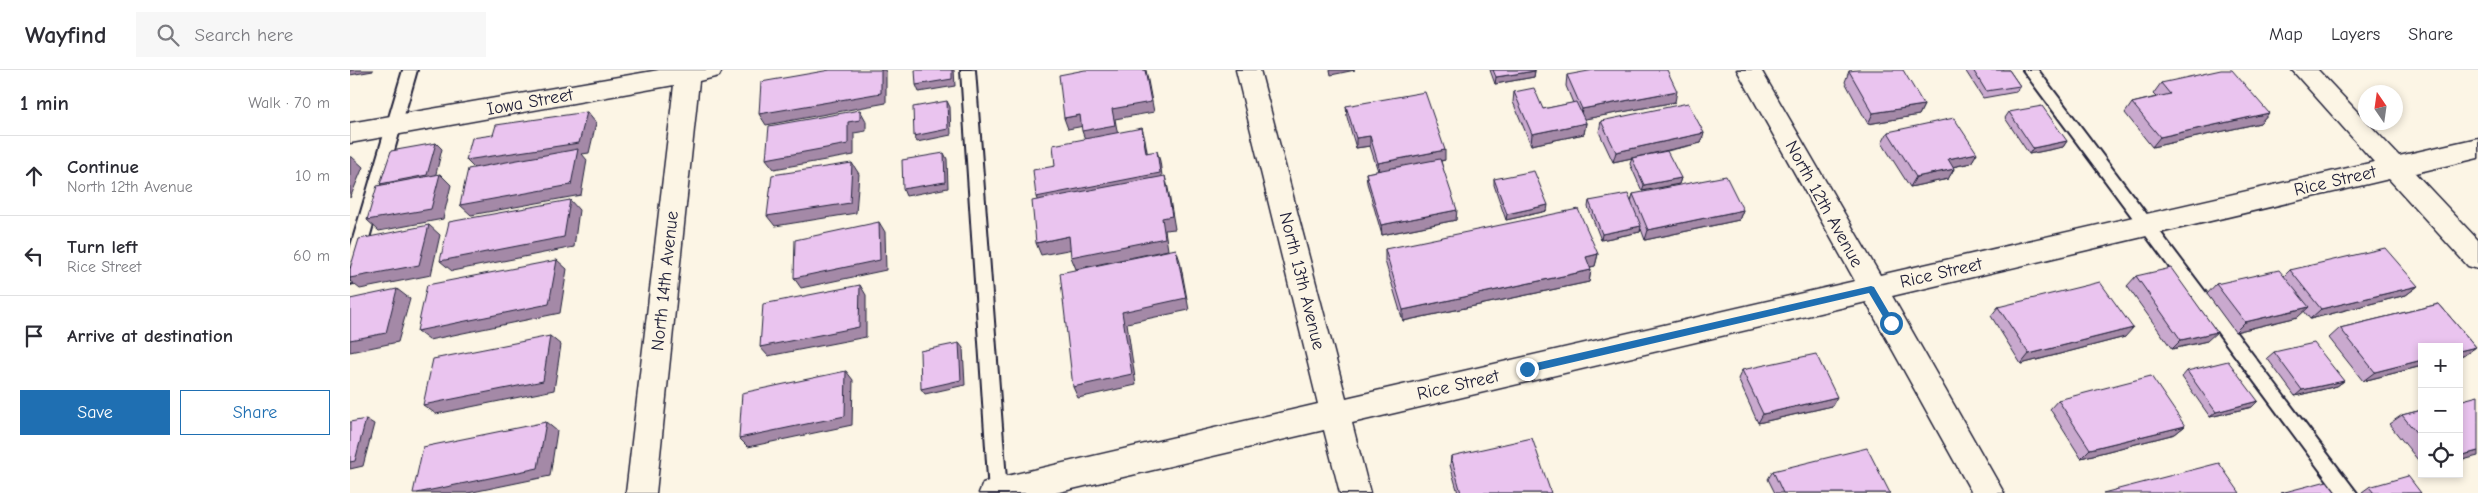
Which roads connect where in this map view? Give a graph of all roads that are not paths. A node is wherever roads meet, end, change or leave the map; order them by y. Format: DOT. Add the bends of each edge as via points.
graph roads {
  1 [pos="410,70"];
  2 [pos="968,70"];
  3 [pos="1248,70"];
  4 [pos="1749,70"];
  5 [pos="2030,70"];
  6 [pos="2304,70"];
  7 [pos="695,71"];
  8 [pos="393,126"];
  9 [pos="350,133"];
  10 [pos="2478,148"];
  11 [pos="2394,167"];
  12 [pos="2146,225"];
  13 [pos="2478,258"];
  14 [pos="350,277"];
  15 [pos="1871,289"];
  16 [pos="1335,414"];
  17 [pos="641,493"];
  18 [pos="997,493"];
  19 [pos="1355,493"];
  20 [pos="1989,493"];
  21 [pos="2348,493"];
  1 -- 8 [label="lane"];
  2 -- 18 [label="lane"];
  3 -- 16 [label="street, North 13th Avenue"];
  4 -- 15 [label="street, North 12th Avenue"];
  5 -- 12 [label="lane"];
  6 -- 11 [label="street"];
  7 -- 8 [label="street, Iowa Street"];
  7 -- 17 [label="street, North 14th Avenue"];
  8 -- 9 [label="street, Iowa Street"];
  8 -- 14 [label="lane"];
  10 -- 11 [label="street, Rice Street"];
  11 -- 12 [label="street, Rice Street"];
  11 -- 13 [label="street"];
  12 -- 15 [label="street, Rice Street"];
  12 -- 21 [label="lane"];
  15 -- 16 [label="street, Rice Street"];
  15 -- 20 [label="street, North 12th Avenue"];
  16 -- 18 [label="street, Rice Street"];
  16 -- 19 [label="street, North 13th Avenue"];
}
